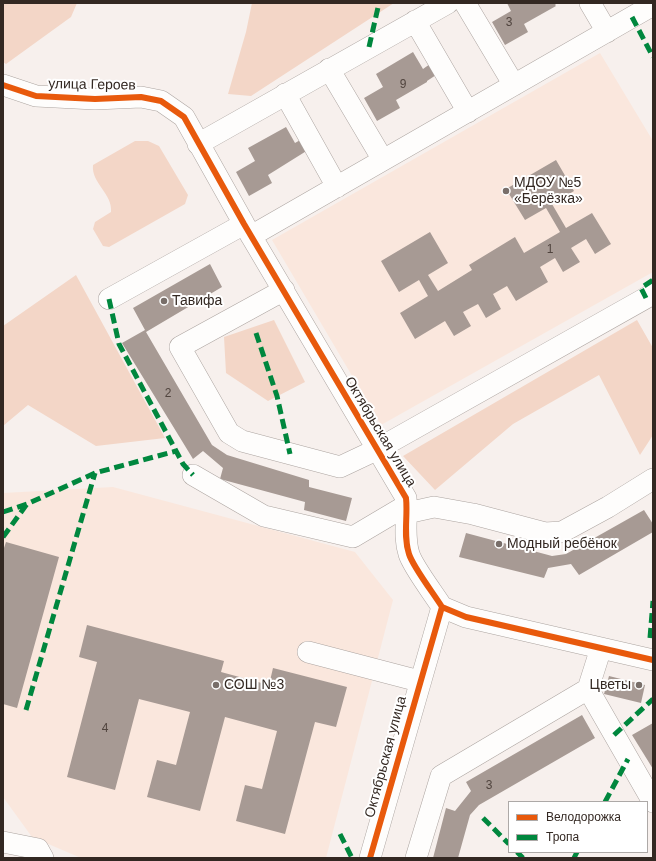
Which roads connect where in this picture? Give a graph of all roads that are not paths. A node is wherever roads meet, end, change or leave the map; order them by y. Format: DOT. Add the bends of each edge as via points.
graph roads {
  1 [pos="448,3"];
  2 [pos="465,3"];
  3 [pos="590,3"];
  4 [pos="653,5"];
  5 [pos="628,10"];
  6 [pos="415,21"];
  7 [pos="607,32"];
  8 [pos="329,69"];
  9 [pos="3,85"];
  10 [pos="514,85"];
  11 [pos="285,94"];
  12 [pos="468,112"];
  13 [pos="198,144"];
  14 [pos="383,160"];
  15 [pos="338,187"];
  16 [pos="248,230"];
  17 [pos="284,290"];
  18 [pos="109,299"];
  19 [pos="651,301"];
  20 [pos="376,450"];
  21 [pos="193,475"];
  22 [pos="653,479"];
  23 [pos="407,509"];
  24 [pos="442,607"];
  25 [pos="601,648"];
  26 [pos="308,652"];
  27 [pos="653,660"];
  28 [pos="419,681"];
  29 [pos="588,689"];
  30 [pos="653,802"];
  31 [pos="3,842"];
  32 [pos="43,858"];
  33 [pos="370,858"];
  34 [pos="416,858"];
  1 -- 6 [label="street"];
  2 -- 10 [label="street"];
  3 -- 7 [label="street"];
  4 -- 5 [label="street"];
  5 -- 7 [label="street"];
  6 -- 8 [label="street"];
  6 -- 12 [label="street"];
  7 -- 10 [label="street"];
  8 -- 11 [label="street"];
  8 -- 14 [label="street"];
  9 -- 13 [label="street, улица Героев" via="36,96 95,99 141,97 161,102 184,118"];
  10 -- 12 [label="street"];
  11 -- 13 [label="street"];
  11 -- 15 [label="street"];
  12 -- 14 [label="street"];
  13 -- 16 [label="street, улица Героев"];
  14 -- 15 [label="street"];
  15 -- 16 [label="street"];
  16 -- 17 [label="street, Октябрьская улица"];
  16 -- 18 [label="street"];
  17 -- 20 [label="street, Октябрьская улица"];
  17 -- 20 [label="street" via="180,347 223,423 229,433 242,441 340,467"];
  19 -- 20 [label="street"];
  20 -- 23 [label="street, Октябрьская улица" via="406,498"];
  21 -- 23 [label="street" via="264,516 353,537"];
  22 -- 23 [label="street" via="562,532 545,533 473,514 434,507"];
  23 -- 24 [label="street, Октябрьская улица" via="406,535 409,554"];
  24 -- 25 [label="street" via="466,617"];
  24 -- 28 [label="street, Октябрьская улица"];
  25 -- 27 [label="street"];
  25 -- 29 [label="street"];
  26 -- 28 [label="street"];
  28 -- 33 [label="street, Октябрьская улица"];
  29 -- 30 [label="street"];
  29 -- 34 [label="street" via="440,776"];
  31 -- 32 [label="street" via="38,849"];
}
